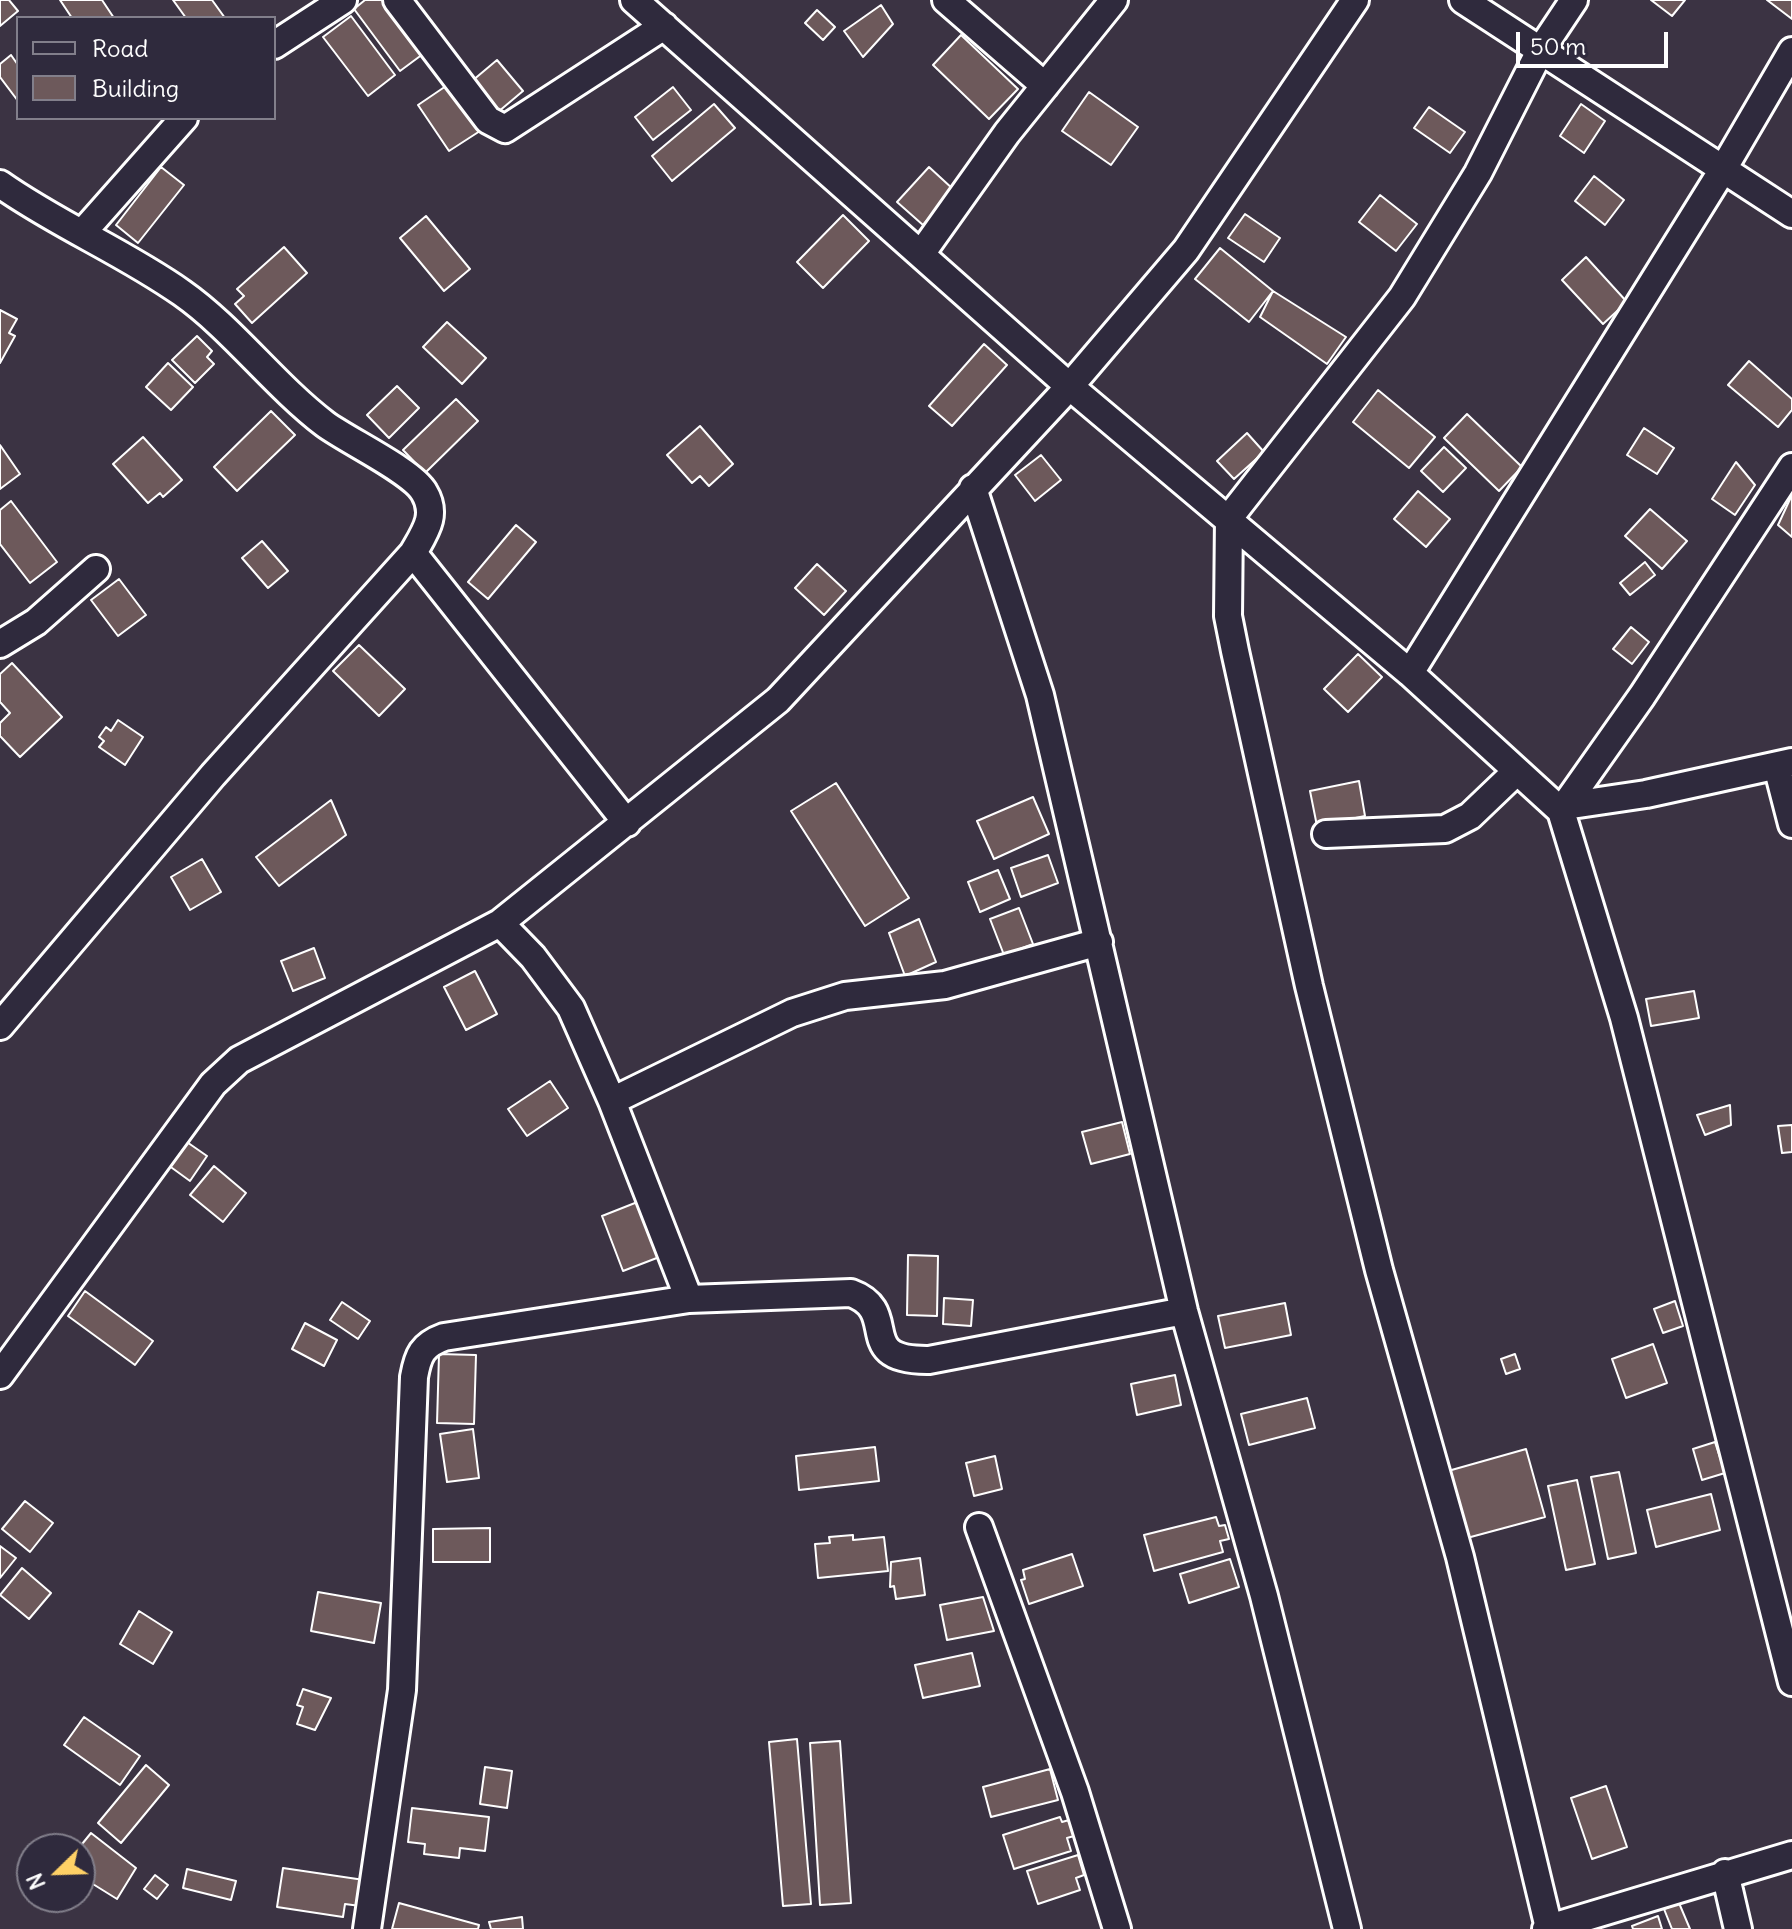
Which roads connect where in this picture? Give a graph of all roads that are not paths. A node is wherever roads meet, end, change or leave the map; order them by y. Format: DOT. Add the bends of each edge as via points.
graph roads {
  1 [pos="343,0"];
  2 [pos="397,0"];
  3 [pos="634,0"];
  4 [pos="946,0"];
  5 [pos="1114,0"];
  6 [pos="1355,0"];
  7 [pos="1463,0"];
  8 [pos="1574,0"];
  9 [pos="664,26"];
  10 [pos="276,44"];
  11 [pos="1540,51"];
  12 [pos="1792,51"];
  13 [pos="1045,86"];
  14 [pos="182,120"];
  15 [pos="1722,171"];
  16 [pos="0,184"];
  17 [pos="1792,214"];
  18 [pos="83,232"];
  19 [pos="921,254"];
  20 [pos="1070,386"];
  21 [pos="1792,467"];
  22 [pos="973,488"];
  23 [pos="1229,518"];
  24 [pos="413,553"];
  25 [pos="96,569"];
  26 [pos="0,644"];
  27 [pos="1410,673"];
  28 [pos="1784,764"];
  29 [pos="1516,772"];
  30 [pos="1563,808"];
  31 [pos="627,823"];
  32 [pos="1792,824"];
  33 [pos="1326,834"];
  34 [pos="500,923"];
  35 [pos="1099,942"];
  36 [pos="0,1026"];
  37 [pos="612,1101"];
  38 [pos="689,1299"];
  39 [pos="1184,1311"];
  40 [pos="0,1375"];
  41 [pos="979,1527"];
  42 [pos="1792,1682"];
  43 [pos="1792,1855"];
  44 [pos="1725,1873"];
  45 [pos="1548,1928"];
  46 [pos="367,1929"];
  47 [pos="1117,1929"];
  48 [pos="1347,1929"];
  49 [pos="1738,1929"];
  1 -- 10 [label="street"];
  2 -- 9 [label="street" via="488,120 505,129"];
  3 -- 9 [label="street"];
  4 -- 13 [label="street"];
  5 -- 13 [label="street"];
  6 -- 20 [label="street" via="1186,250"];
  7 -- 11 [label="street"];
  8 -- 11 [label="street"];
  9 -- 19 [label="street"];
  11 -- 15 [label="street"];
  11 -- 23 [label="street" via="1478,173 1402,297"];
  12 -- 15 [label="street"];
  13 -- 19 [label="street"];
  14 -- 18 [label="street"];
  15 -- 17 [label="street"];
  15 -- 27 [label="street"];
  16 -- 18 [label="street"];
  18 -- 24 [label="street" via="185,295 302,406 417,482 431,512"];
  19 -- 20 [label="street"];
  20 -- 22 [label="street"];
  20 -- 23 [label="street"];
  21 -- 30 [label="street"];
  22 -- 31 [label="street" via="778,700"];
  22 -- 35 [label="street" via="1040,695"];
  23 -- 27 [label="street"];
  23 -- 45 [label="street" via="1228,616 1309,986 1379,1270 1460,1557"];
  24 -- 31 [label="street"];
  24 -- 36 [label="street" via="213,775"];
  25 -- 26 [label="street" via="36,622"];
  27 -- 29 [label="street"];
  28 -- 30 [label="street"];
  28 -- 32 [label="street"];
  29 -- 30 [label="street"];
  29 -- 33 [label="street" via="1470,816 1445,829"];
  30 -- 42 [label="street" via="1624,1018"];
  31 -- 34 [label="street"];
  34 -- 37 [label="street" via="571,1008"];
  34 -- 40 [label="street" via="239,1060 213,1084"];
  35 -- 37 [label="street" via="945,985 845,996 792,1013"];
  35 -- 39 [label="street"];
  37 -- 38 [label="street"];
  38 -- 39 [label="street" via="851,1293 866,1298 875,1311 882,1343 891,1356 906,1361"];
  38 -- 46 [label="street" via="444,1337 427,1343 417,1357 402,1690"];
  39 -- 48 [label="street" via="1264,1596"];
  41 -- 47 [label="street" via="1075,1792"];
  43 -- 44 [label="street"];
  44 -- 45 [label="street"];
  44 -- 49 [label="street"];
}
